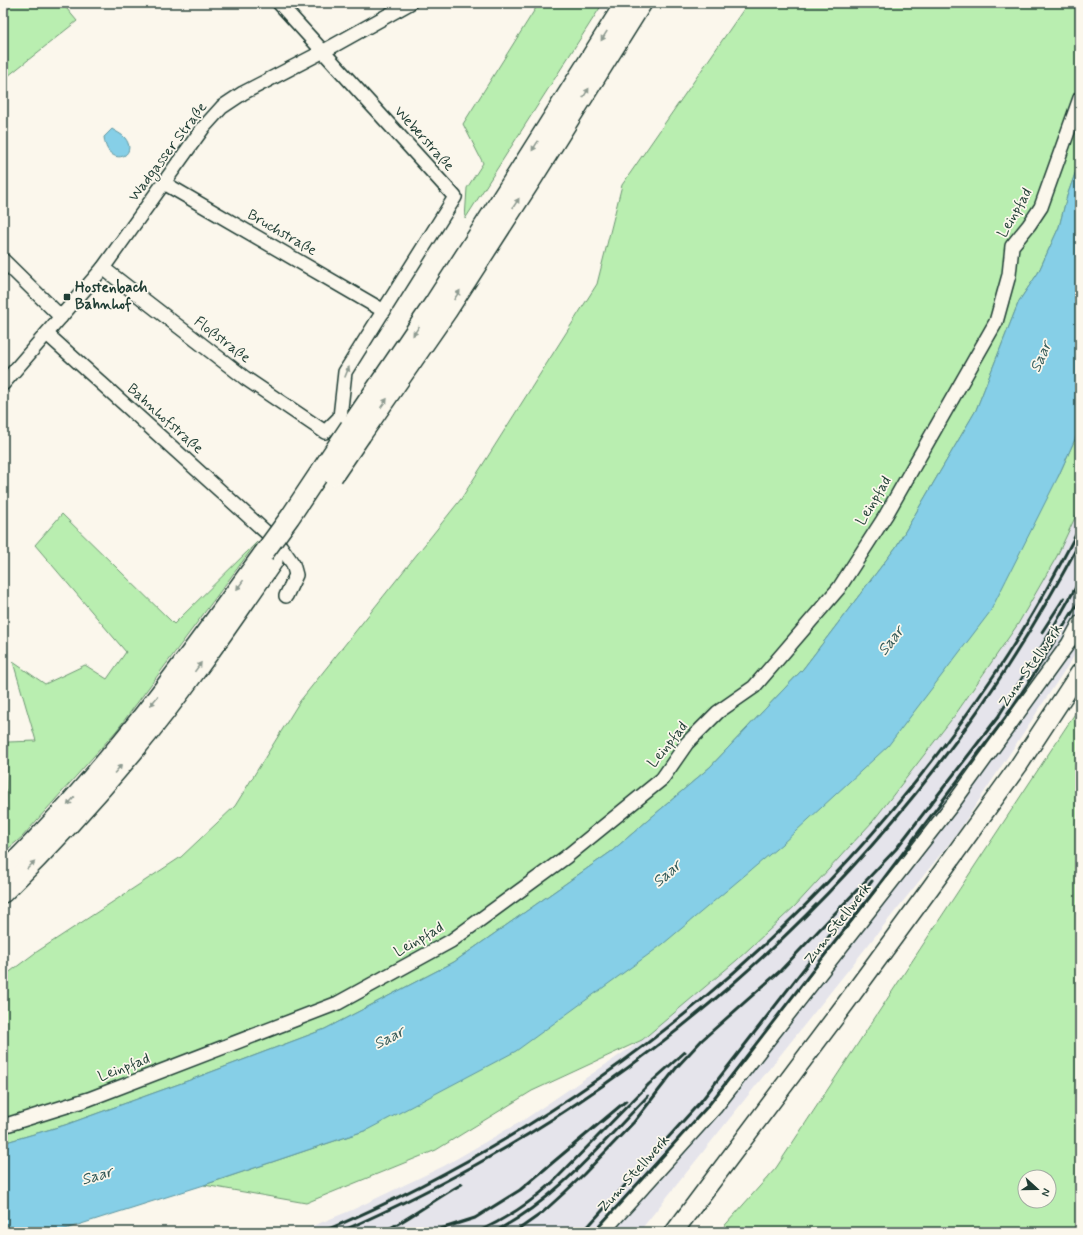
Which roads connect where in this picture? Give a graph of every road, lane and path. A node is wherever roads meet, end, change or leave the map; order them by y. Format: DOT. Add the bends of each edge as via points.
graph roads {
  1 [pos="279,3"];
  2 [pos="410,3"];
  3 [pos="625,3"];
  4 [pos="642,3"];
  5 [pos="324,51"];
  6 [pos="1080,98"];
  7 [pos="164,183"];
  8 [pos="3,260"];
  9 [pos="103,268"];
  10 [pos="384,312"];
  11 [pos="61,317"];
  12 [pos="46,334"];
  13 [pos="3,384"];
  14 [pos="356,431"];
  15 [pos="343,449"];
  16 [pos="272,553"];
  17 [pos="286,596"];
  18 [pos="1080,622"];
  19 [pos="1080,672"];
  20 [pos="3,873"];
  21 [pos="3,893"];
  22 [pos="3,1126"];
  23 [pos="603,1232"];
  24 [pos="674,1232"];
  1 -- 5 [label="street, Weberstraße"];
  2 -- 5 [label="street, Wadgasser Straße"];
  3 -- 14 [label="highway, one-way"];
  14 -- 4 [label="highway, one-way" via="447,311"];
  5 -- 7 [label="street, Wadgasser Straße" via="243,92 222,107 203,128"];
  5 -- 10 [label="street, Weberstraße" via="455,197"];
  6 -- 22 [label="street, Leinpfad" via="1041,207 1012,246 1009,275 996,322 886,515 834,593 754,687 718,712 687,743 662,779 566,857 451,941 338,1003 89,1099"];
  7 -- 9 [label="street, Wadgasser Straße"];
  7 -- 10 [label="street, Bruchstraße"];
  8 -- 11 [label="street"];
  9 -- 10 [label="street, Floßstraße, one-way" via="245,378 325,432 340,417 345,372"];
  9 -- 11 [label="street, Wadgasser Straße"];
  11 -- 12 [label="street, Wadgasser Straße"];
  12 -- 13 [label="street, Wadgasser Straße"];
  12 -- 16 [label="street, Bahnhofstraße" via="261,528"];
  14 -- 16 [label="highway, bridge"];
  15 -- 16 [label="street"];
  16 -- 17 [label="street, Bahnhofstraße" via="292,564 296,575"];
  16 -- 20 [label="highway, one-way" via="193,649 122,743"];
  21 -- 16 [label="highway, one-way" via="80,814 134,752 218,640"];
  18 -- 23 [label="street, Zum Stellwerk" via="1068,644 928,836 715,1108"];
  19 -- 24 [label="main road" via="1019,765 931,887"];
}
